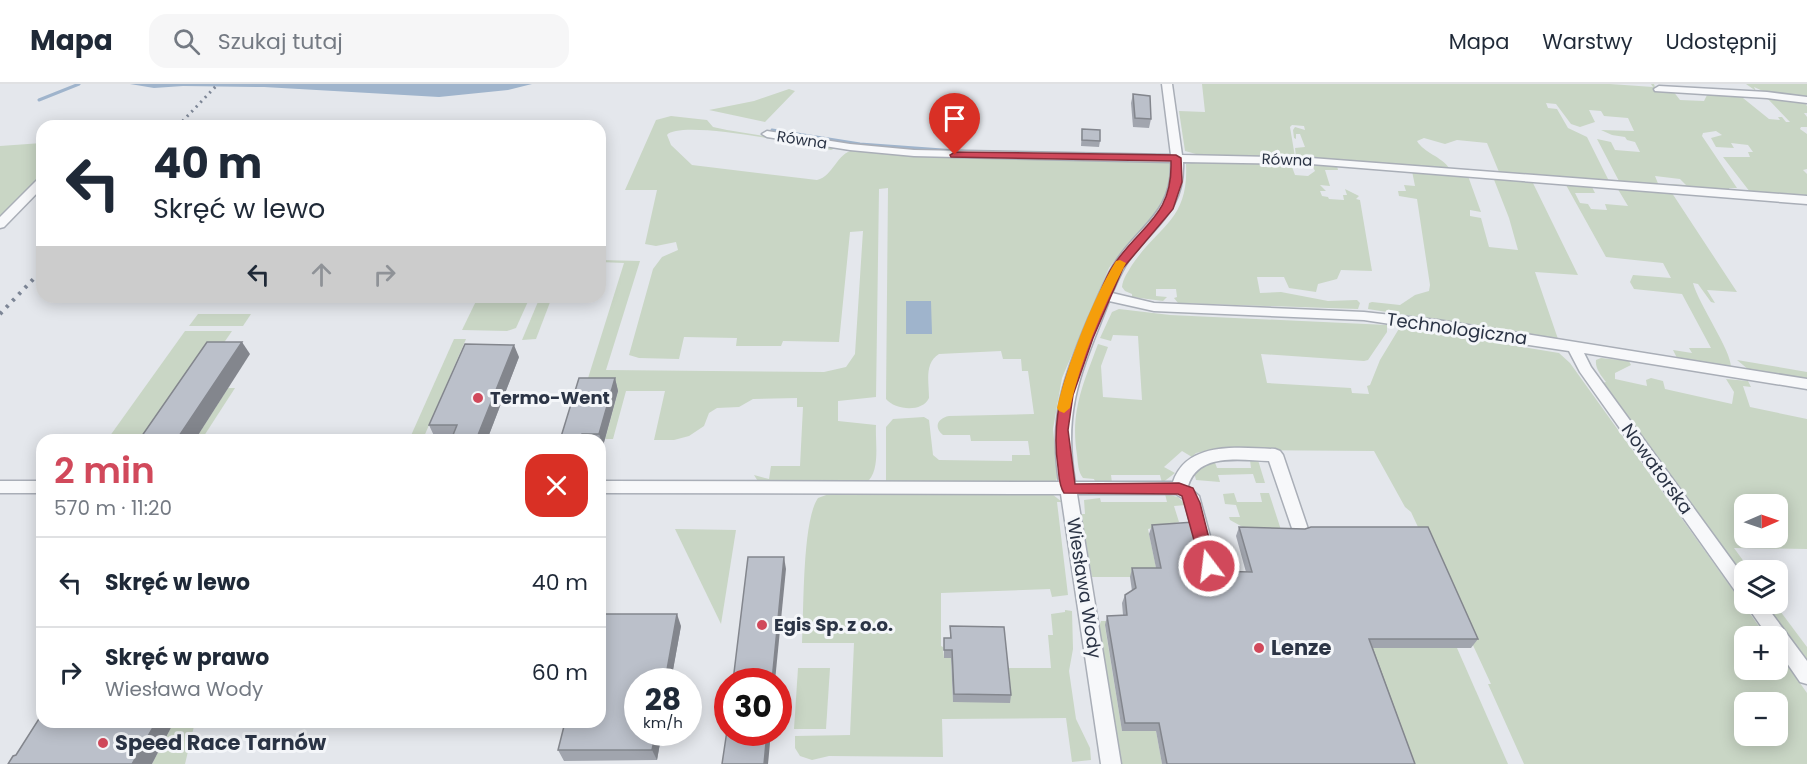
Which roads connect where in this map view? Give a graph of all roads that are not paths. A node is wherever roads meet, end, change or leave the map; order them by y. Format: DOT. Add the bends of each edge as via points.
graph roads {
  1 [pos="1167,84"];
  2 [pos="1659,88"];
  3 [pos="1807,100"];
  4 [pos="767,134"];
  5 [pos="1176,158"];
  6 [pos="36,187"];
  7 [pos="1807,200"];
  8 [pos="0,224"];
  9 [pos="1105,295"];
  10 [pos="1574,346"];
  11 [pos="1807,384"];
  12 [pos="0,487"];
  13 [pos="36,487"];
  14 [pos="606,487"];
  15 [pos="1179,488"];
  16 [pos="1069,489"];
  17 [pos="1300,529"];
  18 [pos="1223,565"];
  19 [pos="1734,576"];
  20 [pos="1762,614"];
  21 [pos="1807,676"];
  22 [pos="1111,764"];
  1 -- 5 [label="street, Wiesława Wody"];
  2 -- 3 [label="street"];
  4 -- 5 [label="street, Równa" via="914,153"];
  5 -- 7 [label="street, Równa" via="1311,161"];
  5 -- 9 [label="street, Wiesława Wody" via="1177,182 1167,209 1121,262"];
  6 -- 8 [label="street"];
  9 -- 10 [label="street, Technologiczna" via="1171,308 1364,316"];
  9 -- 16 [label="street, Wiesława Wody" via="1069,386 1063,412 1062,451"];
  10 -- 11 [label="street, Technologiczna"];
  10 -- 19 [label="street, Nowatorska" via="1585,369"];
  12 -- 13 [label="street"];
  14 -- 16 [label="street"];
  15 -- 16 [label="street"];
  15 -- 17 [label="street" via="1183,475 1200,458 1275,455"];
  15 -- 18 [label="street" via="1191,496 1209,566"];
  16 -- 22 [label="street, Wiesława Wody"];
  20 -- 21 [label="street"];
}
